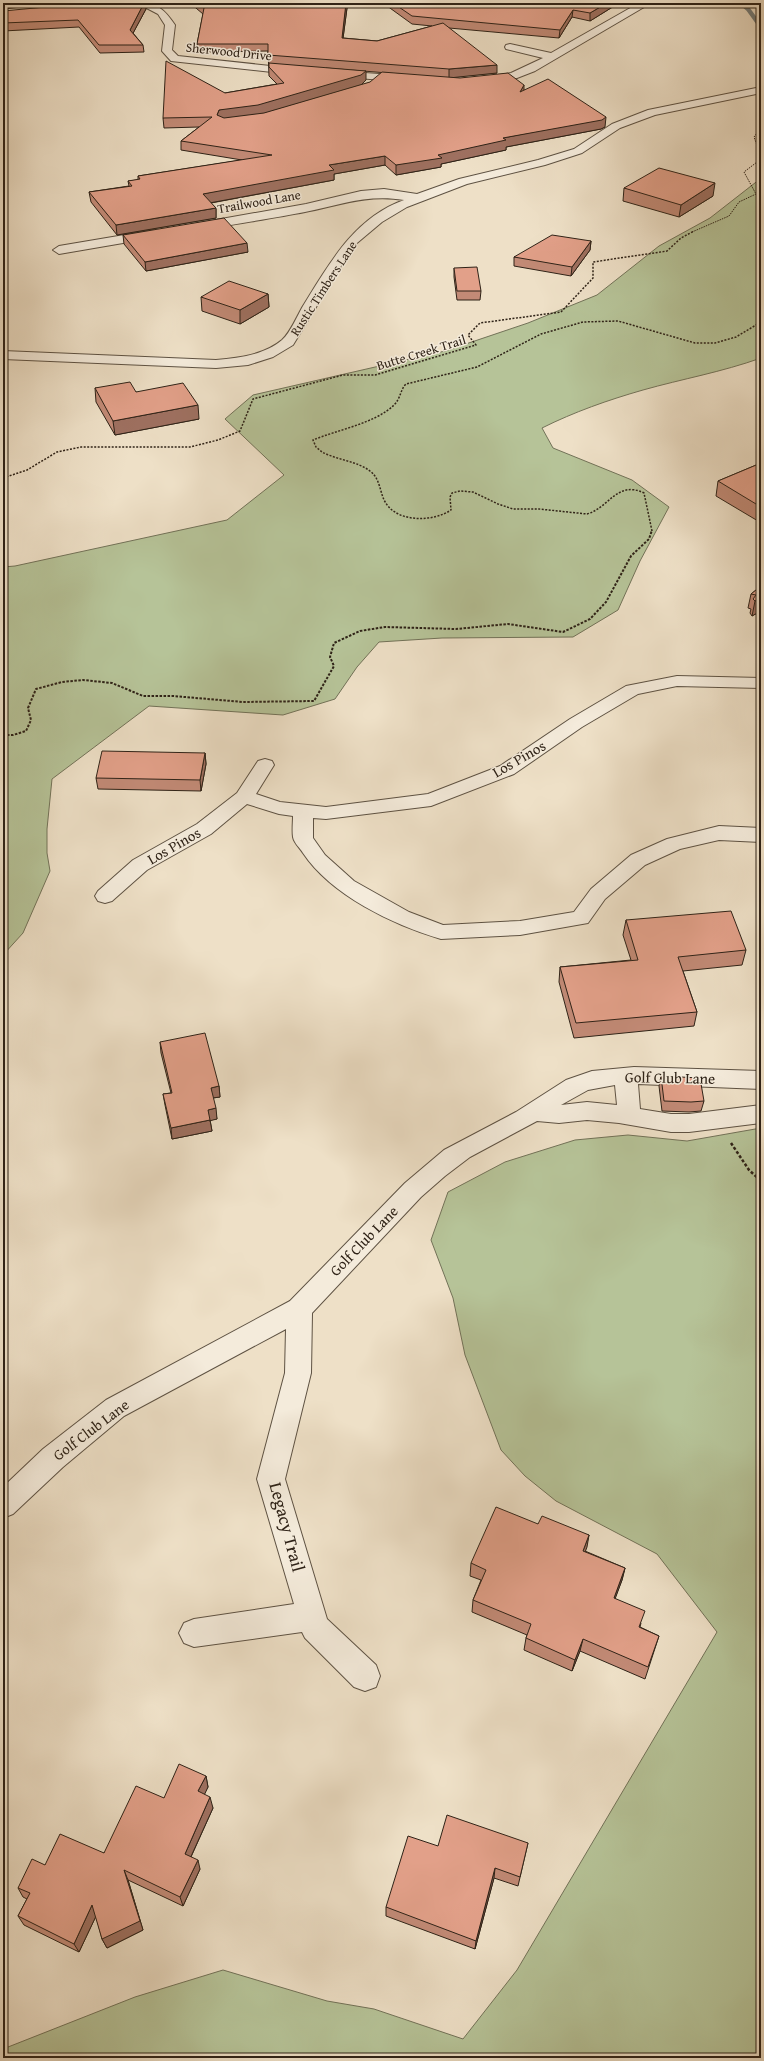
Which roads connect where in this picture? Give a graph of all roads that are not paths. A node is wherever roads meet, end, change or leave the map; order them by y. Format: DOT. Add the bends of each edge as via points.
graph roads {
  1 [pos="142,3"];
  2 [pos="622,4"];
  3 [pos="643,5"];
  4 [pos="510,47"];
  5 [pos="554,57"];
  6 [pos="309,72"];
  7 [pos="325,74"];
  8 [pos="379,77"];
  9 [pos="416,80"];
  10 [pos="473,82"];
  11 [pos="366,88"];
  12 [pos="761,90"];
  13 [pos="417,198"];
  14 [pos="182,229"];
  15 [pos="167,232"];
  16 [pos="59,250"];
  17 [pos="3,355"];
  18 [pos="761,683"];
  19 [pos="265,765"];
  20 [pos="244,797"];
  21 [pos="303,811"];
  22 [pos="761,834"];
  23 [pos="105,896"];
  24 [pos="626,1076"];
  25 [pos="761,1080"];
  26 [pos="534,1112"];
  27 [pos="761,1114"];
  28 [pos="629,1116"];
  29 [pos="299,1309"];
  30 [pos="3,1505"];
  31 [pos="311,1616"];
  32 [pos="194,1633"];
  33 [pos="365,1676"];
  1 -- 6 [label="street, Sherwood Drive" via="161,12 170,25 167,51 175,59"];
  2 -- 3 [label="street"];
  3 -- 5 [label="street"];
  4 -- 5 [label="street"];
  5 -- 10 [label="street" via="513,76"];
  7 -- 8 [label="street"];
  8 -- 9 [label="street"];
  8 -- 11 [label="street"];
  12 -- 13 [label="street, Rustic Timbers Lane" via="652,112 616,126 578,151 541,163 462,181"];
  13 -- 14 [label="street, Trailwood Lane" via="384,193 361,195 306,208"];
  13 -- 17 [label="street, Rustic Timbers Lane" via="378,219 353,240 288,342 268,354 243,362 216,364"];
  15 -- 16 [label="street"];
  18 -- 21 [label="street, Los Pinos" via="677,681 632,690 507,770 431,800 326,813"];
  19 -- 20 [label="street, Los Pinos"];
  20 -- 21 [label="street, Los Pinos" via="279,808"];
  20 -- 23 [label="street, Los Pinos" via="204,828 140,865"];
  21 -- 22 [label="street" via="303,838 318,860 347,886 402,917 441,932 520,928 581,918 598,894 638,860 674,844 719,833"];
  24 -- 25 [label="street, Golf Club Lane"];
  24 -- 26 [label="street, Golf Club Lane" via="592,1080 574,1086 558,1094"];
  24 -- 28 [label="street"];
  26 -- 28 [label="street" via="558,1114 587,1111"];
  26 -- 29 [label="street, Golf Club Lane" via="452,1156 413,1190"];
  27 -- 28 [label="street" via="688,1123 671,1123"];
  29 -- 30 [label="street, Golf Club Lane" via="115,1408 53,1458"];
  29 -- 31 [label="street, Legacy Trail" via="298,1373 271,1479"];
  31 -- 32 [label="street"];
  31 -- 33 [label="street, Legacy Trail" via="315,1628"];
}
